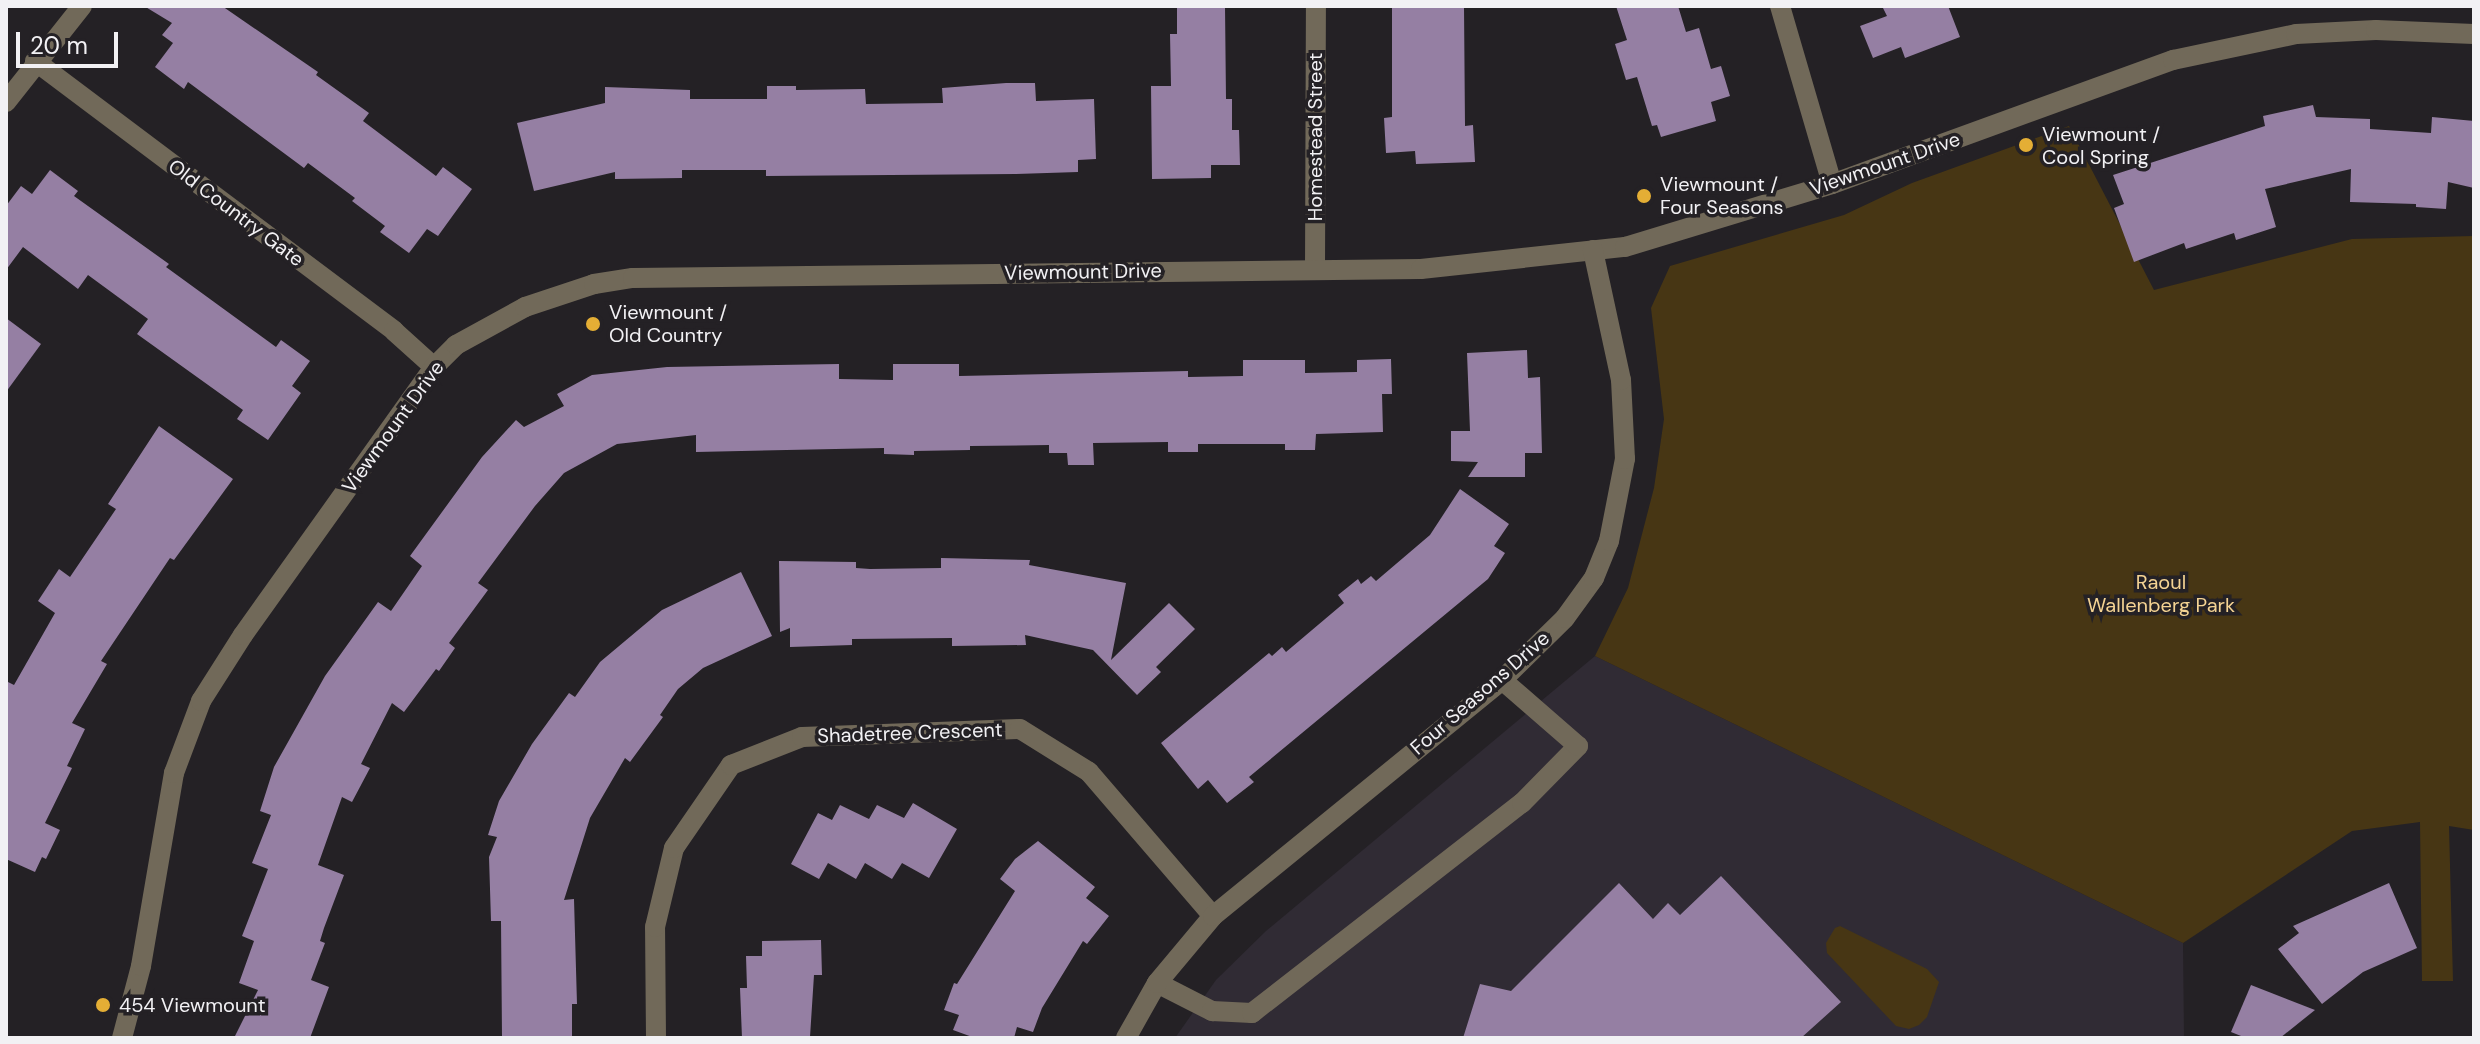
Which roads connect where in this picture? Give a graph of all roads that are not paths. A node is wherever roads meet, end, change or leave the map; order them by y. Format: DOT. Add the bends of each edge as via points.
graph roads {
  1 [pos="82,6"];
  2 [pos="1316,6"];
  3 [pos="1780,6"];
  4 [pos="2474,34"];
  5 [pos="35,61"];
  6 [pos="6,102"];
  7 [pos="1832,184"];
  8 [pos="1593,250"];
  9 [pos="1315,269"];
  10 [pos="434,367"];
  11 [pos="1502,680"];
  12 [pos="1213,916"];
  13 [pos="1157,983"];
  14 [pos="122,1038"];
  15 [pos="656,1038"];
  16 [pos="1126,1038"];
  1 -- 5 [label="street"];
  2 -- 9 [label="street, Homestead Street"];
  3 -- 7 [label="street"];
  4 -- 7 [label="street, Viewmount Drive" via="2296,34 2173,60"];
  5 -- 6 [label="street"];
  5 -- 10 [label="street, Old Country Gate" via="394,331"];
  7 -- 8 [label="street, Viewmount Drive" via="1625,247"];
  8 -- 9 [label="street, Viewmount Drive" via="1421,269"];
  8 -- 11 [label="street, Four Seasons Drive" via="1621,380 1625,459 1609,541 1594,578 1565,618"];
  9 -- 10 [label="street, Viewmount Drive" via="633,278 594,284 525,307 456,345"];
  10 -- 14 [label="street, Viewmount Drive" via="201,701 174,773 141,966"];
  11 -- 12 [label="street, Four Seasons Drive"];
  11 -- 13 [label="street" via="1578,746 1522,803 1252,1013 1212,1011"];
  12 -- 13 [label="street, Four Seasons Drive"];
  12 -- 15 [label="street, Shadetree Crescent" via="1089,772 1020,729 802,737 731,765 674,848 655,927"];
  13 -- 16 [label="street, Four Seasons Drive"];
}
